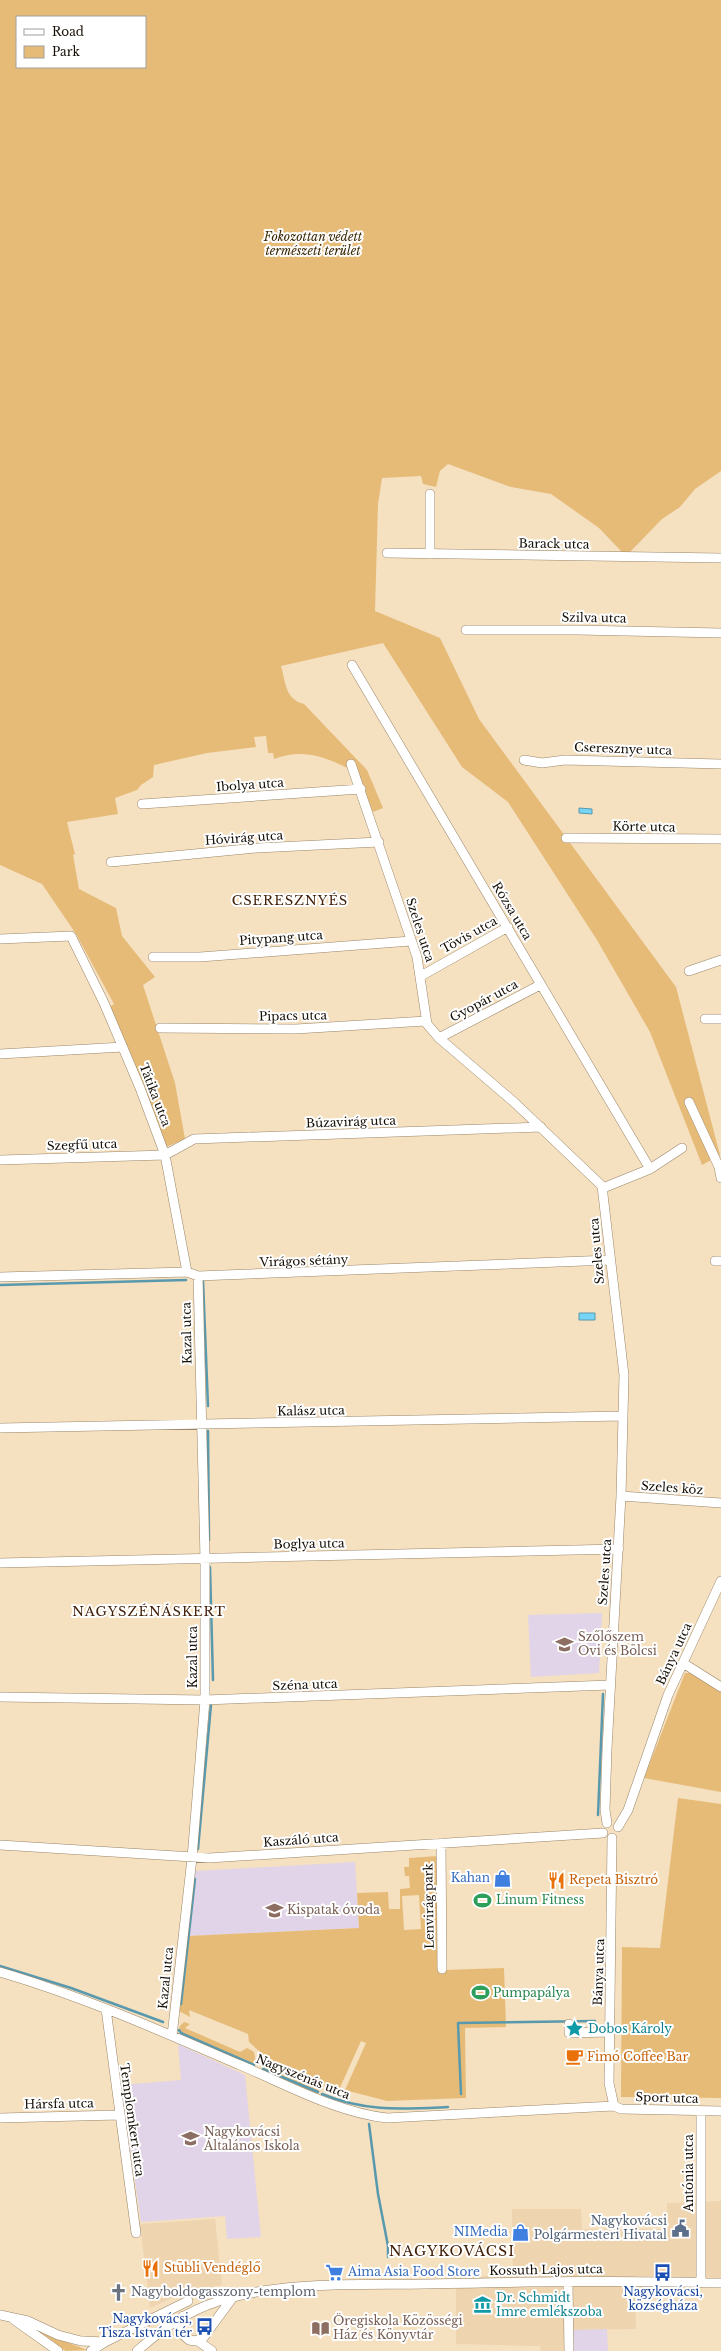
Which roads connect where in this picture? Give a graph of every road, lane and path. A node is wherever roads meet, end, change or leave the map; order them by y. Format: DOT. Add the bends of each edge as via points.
graph roads {
  1 [pos="430,494"];
  2 [pos="387,554"];
  3 [pos="430,554"];
  4 [pos="721,558"];
  5 [pos="466,630"];
  6 [pos="721,633"];
  7 [pos="352,665"];
  8 [pos="524,760"];
  9 [pos="351,764"];
  10 [pos="721,764"];
  11 [pos="361,789"];
  12 [pos="142,804"];
  13 [pos="566,838"];
  14 [pos="721,839"];
  15 [pos="379,842"];
  16 [pos="111,862"];
  17 [pos="508,927"];
  18 [pos="0,939"];
  19 [pos="411,941"];
  20 [pos="153,957"];
  21 [pos="721,960"];
  22 [pos="689,971"];
  23 [pos="421,976"];
  24 [pos="540,985"];
  25 [pos="705,1019"];
  26 [pos="721,1019"];
  27 [pos="426,1021"];
  28 [pos="160,1028"];
  29 [pos="439,1038"];
  30 [pos="123,1047"];
  31 [pos="0,1054"];
  32 [pos="689,1102"];
  33 [pos="541,1127"];
  34 [pos="682,1148"];
  35 [pos="165,1155"];
  36 [pos="0,1160"];
  37 [pos="650,1169"];
  38 [pos="721,1178"];
  39 [pos="603,1188"];
  40 [pos="610,1260"];
  41 [pos="187,1272"];
  42 [pos="198,1276"];
  43 [pos="0,1277"];
  44 [pos="622,1416"];
  45 [pos="201,1426"];
  46 [pos="0,1428"];
  47 [pos="622,1496"];
  48 [pos="721,1503"];
  49 [pos="619,1549"];
  50 [pos="205,1559"];
  51 [pos="0,1563"];
  52 [pos="721,1581"];
  53 [pos="683,1663"];
  54 [pos="610,1685"];
  55 [pos="721,1687"];
  56 [pos="0,1697"];
  57 [pos="205,1700"];
  58 [pos="607,1823"];
  59 [pos="618,1827"];
  60 [pos="603,1833"];
  61 [pos="612,1838"];
  62 [pos="440,1843"];
  63 [pos="0,1845"];
  64 [pos="192,1858"];
  65 [pos="442,1969"];
  66 [pos="0,1972"];
  67 [pos="106,2009"];
  68 [pos="569,2024"];
  69 [pos="610,2032"];
  70 [pos="172,2036"];
  71 [pos="614,2106"];
  72 [pos="721,2111"];
  73 [pos="701,2112"];
  74 [pos="119,2115"];
  75 [pos="0,2118"];
  76 [pos="136,2233"];
  77 [pos="568,2282"];
  78 [pos="701,2283"];
  79 [pos="721,2283"];
  80 [pos="233,2297"];
  81 [pos="188,2301"];
  82 [pos="0,2315"];
  83 [pos="183,2316"];
  84 [pos="10,2318"];
  85 [pos="198,2341"];
  86 [pos="105,2342"];
  87 [pos="58,2351"];
  88 [pos="92,2351"];
  89 [pos="137,2351"];
  90 [pos="212,2351"];
  91 [pos="569,2351"];
  1 -- 3 [label="street"];
  2 -- 3 [label="street, Barack utca"];
  3 -- 4 [label="street, Barack utca"];
  5 -- 6 [label="street, Szilva utca"];
  7 -- 17 [label="street, Rózsa utca"];
  8 -- 10 [label="street, Cseresznye utca" via="542,763 565,760"];
  9 -- 11 [label="street, Szeles utca"];
  11 -- 12 [label="street, Ibolya utca"];
  11 -- 15 [label="street, Szeles utca"];
  13 -- 14 [label="street, Körte utca"];
  15 -- 16 [label="street, Hóvirág utca" via="257,848"];
  15 -- 19 [label="street, Szeles utca"];
  17 -- 23 [label="street, Tövis utca"];
  17 -- 24 [label="street, Rózsa utca"];
  18 -- 30 [label="street, Tátika utca" via="71,936"];
  19 -- 20 [label="street, Pitypang utca" via="200,957"];
  19 -- 23 [label="street, Szeles utca"];
  21 -- 22 [label="street"];
  23 -- 27 [label="street, Szeles utca"];
  24 -- 29 [label="street, Gyopár utca"];
  24 -- 37 [label="street, Rózsa utca"];
  25 -- 26 [label="street"];
  27 -- 28 [label="street, Pipacs utca" via="296,1029"];
  27 -- 29 [label="street"];
  29 -- 33 [label="street"];
  30 -- 31 [label="street"];
  30 -- 35 [label="street, Tátika utca"];
  32 -- 38 [label="street" via="719,1167"];
  33 -- 35 [label="street, Búzavirág utca" via="194,1139"];
  33 -- 39 [label="street" via="596,1178"];
  34 -- 37 [label="street"];
  35 -- 36 [label="street, Szegfű utca"];
  35 -- 41 [label="street, Tátika utca"];
  37 -- 39 [label="street"];
  39 -- 40 [label="street, Szeles utca"];
  40 -- 42 [label="street, Virágos sétány"];
  40 -- 44 [label="street, Szeles utca" via="624,1369"];
  41 -- 42 [label="street, Virágos sétány"];
  41 -- 43 [label="street, Virágos sétány"];
  42 -- 45 [label="street, Kazal utca"];
  44 -- 45 [label="street, Kalász utca"];
  44 -- 47 [label="street, Szeles utca"];
  45 -- 46 [label="street, Kalász utca"];
  45 -- 50 [label="street, Kazal utca"];
  47 -- 48 [label="street, Szeles köz"];
  47 -- 49 [label="street, Szeles utca"];
  49 -- 50 [label="street, Boglya utca"];
  49 -- 54 [label="street, Szeles utca"];
  50 -- 51 [label="street, Boglya utca"];
  50 -- 57 [label="street, Kazal utca"];
  52 -- 53 [label="street, Bánya utca"];
  53 -- 55 [label="street"];
  53 -- 59 [label="street, Bánya utca" via="660,1716 628,1810"];
  54 -- 57 [label="street, Széna utca"];
  54 -- 58 [label="street, Szeles utca" via="605,1807"];
  56 -- 57 [label="street, Széna utca"];
  57 -- 64 [label="street, Kazal utca"];
  58 -- 59 [label="street"];
  58 -- 60 [label="street, Szeles utca"];
  59 -- 61 [label="street" via="618,1834"];
  60 -- 61 [label="street"];
  60 -- 62 [label="street, Kaszáló utca"];
  61 -- 69 [label="street, Bánya utca"];
  62 -- 64 [label="street, Kaszáló utca"];
  62 -- 65 [label="street, Lenvirág park"];
  63 -- 64 [label="street, Kaszáló utca"];
  64 -- 70 [label="street, Kazal utca"];
  66 -- 67 [label="street, Nagyszénás utca"];
  67 -- 70 [label="street, Nagyszénás utca"];
  67 -- 74 [label="street, Templomkert utca"];
  68 -- 69 [label="street" via="569,2033"];
  69 -- 71 [label="street, Bánya utca" via="609,2089"];
  70 -- 71 [label="street, Nagyszénás utca" via="320,2098 372,2116 387,2118"];
  71 -- 73 [label="street, Sport utca" via="621,2109"];
  72 -- 73 [label="street, Sport utca"];
  73 -- 78 [label="street, Antónia utca"];
  74 -- 75 [label="street, Hársfa utca"];
  74 -- 76 [label="street, Templomkert utca"];
  77 -- 78 [label="street, Kossuth Lajos utca"];
  77 -- 80 [label="street, Kossuth Lajos utca" via="343,2285 276,2290"];
  77 -- 91 [label="street"];
  78 -- 79 [label="street, Kossuth Lajos utca"];
  80 -- 83 [label="street, Kossuth Lajos utca" via="201,2307"];
  80 -- 85 [label="street" via="203,2338"];
  81 -- 86 [label="street"];
  82 -- 84 [label="street"];
  83 -- 85 [label="street" via="180,2332 189,2340"];
  83 -- 89 [label="street, Kossuth Lajos utca"];
  84 -- 86 [label="street" via="28,2321 58,2335 81,2341"];
  84 -- 87 [label="street"];
  85 -- 90 [label="street"];
  86 -- 88 [label="street"];
}
